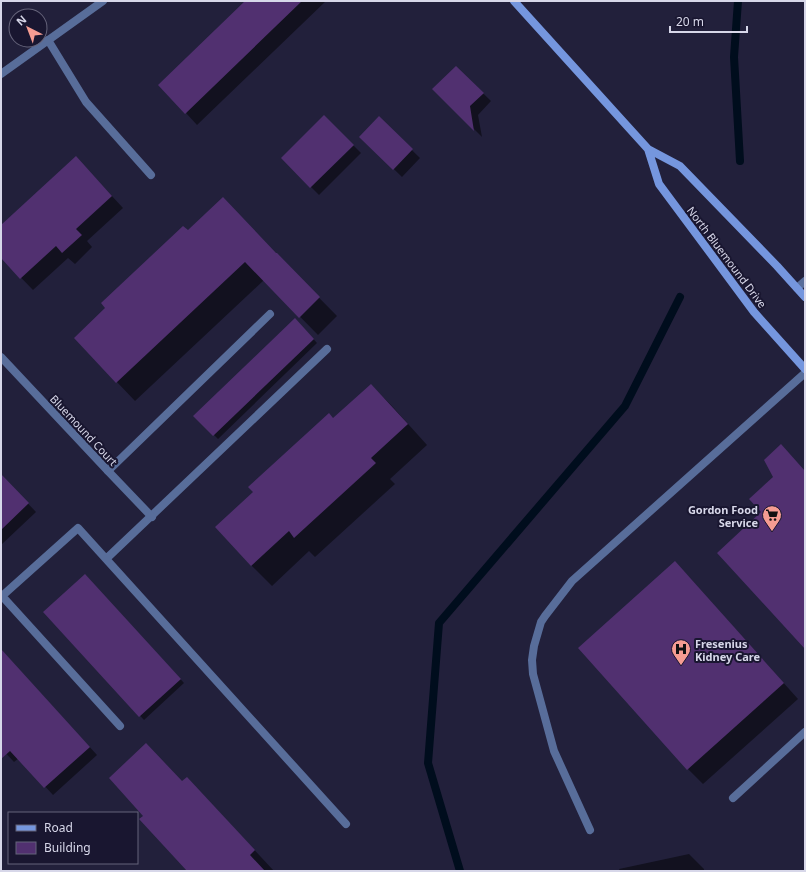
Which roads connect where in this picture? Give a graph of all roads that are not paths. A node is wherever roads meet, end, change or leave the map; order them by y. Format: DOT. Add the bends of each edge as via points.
graph roads {
  1 [pos="103,1"];
  2 [pos="514,1"];
  3 [pos="48,40"];
  4 [pos="37,48"];
  5 [pos="1,74"];
  6 [pos="648,149"];
  7 [pos="151,174"];
  8 [pos="805,281"];
  9 [pos="797,288"];
  10 [pos="805,297"];
  11 [pos="270,314"];
  12 [pos="327,349"];
  13 [pos="1,357"];
  14 [pos="805,369"];
  15 [pos="805,373"];
  16 [pos="108,471"];
  17 [pos="152,517"];
  18 [pos="106,559"];
  19 [pos="120,726"];
  20 [pos="805,732"];
  21 [pos="733,798"];
  22 [pos="346,824"];
  23 [pos="590,830"];
  1 -- 3 [label="street"];
  2 -- 6 [label="main road, North Bluemound Drive"];
  3 -- 7 [label="street" via="86,102"];
  4 -- 5 [label="street"];
  6 -- 9 [label="main road, North Bluemound Drive" via="680,166"];
  6 -- 14 [label="main road, North Bluemound Drive" via="659,184 754,312"];
  8 -- 9 [label="street"];
  9 -- 10 [label="main road, North Bluemound Drive"];
  11 -- 16 [label="street"];
  12 -- 17 [label="street"];
  13 -- 16 [label="street, Bluemound Court"];
  15 -- 23 [label="street" via="572,581 541,622 533,653 533,674 554,751"];
  16 -- 17 [label="street, Bluemound Court"];
  17 -- 18 [label="street"];
  18 -- 19 [label="street" via="78,528 2,596"];
  18 -- 22 [label="street"];
  20 -- 21 [label="street"];
}
